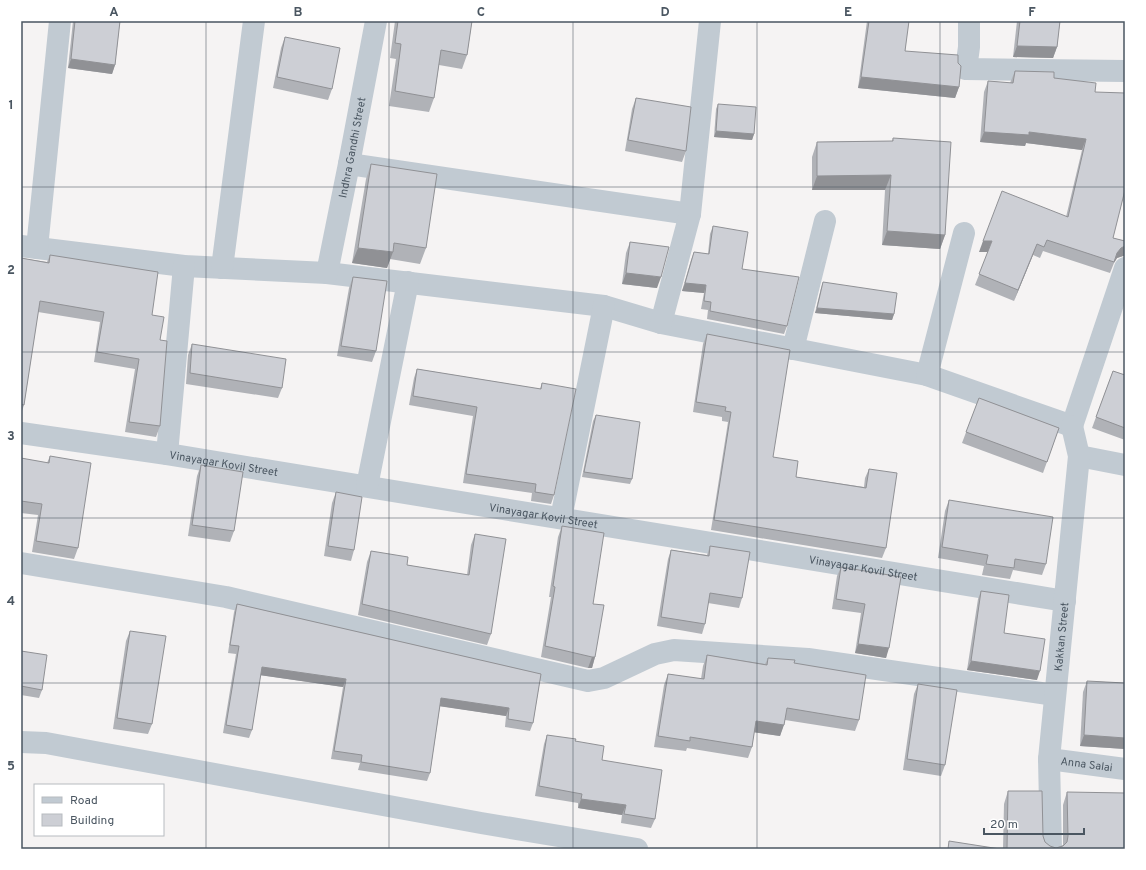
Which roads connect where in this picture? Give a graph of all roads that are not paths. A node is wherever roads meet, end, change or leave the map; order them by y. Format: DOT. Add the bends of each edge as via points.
graph roads {
  1 [pos="60,21"];
  2 [pos="254,21"];
  3 [pos="376,21"];
  4 [pos="710,21"];
  5 [pos="969,21"];
  6 [pos="1125,71"];
  7 [pos="349,164"];
  8 [pos="690,214"];
  9 [pos="825,221"];
  10 [pos="964,233"];
  11 [pos="29,247"];
  12 [pos="184,266"];
  13 [pos="222,268"];
  14 [pos="1125,268"];
  15 [pos="327,273"];
  16 [pos="408,282"];
  17 [pos="604,306"];
  18 [pos="661,323"];
  19 [pos="793,348"];
  20 [pos="927,375"];
  21 [pos="1072,426"];
  22 [pos="21,433"];
  23 [pos="167,454"];
  24 [pos="1079,456"];
  25 [pos="1125,465"];
  26 [pos="367,486"];
  27 [pos="561,518"];
  28 [pos="21,563"];
  29 [pos="1065,601"];
  30 [pos="1055,695"];
  31 [pos="21,742"];
  32 [pos="1049,759"];
  33 [pos="1125,768"];
  34 [pos="637,849"];
  35 [pos="1051,849"];
  1 -- 11 [label="street"];
  2 -- 13 [label="street"];
  3 -- 7 [label="street, Indhra Gandhi Street"];
  4 -- 8 [label="street"];
  5 -- 6 [label="street" via="966,69"];
  7 -- 8 [label="street"];
  7 -- 15 [label="street, Indhra Gandhi Street"];
  8 -- 18 [label="street"];
  9 -- 19 [label="street"];
  10 -- 20 [label="street"];
  11 -- 12 [label="street"];
  12 -- 13 [label="street"];
  12 -- 23 [label="street"];
  13 -- 15 [label="street"];
  14 -- 21 [label="street"];
  15 -- 16 [label="street"];
  16 -- 17 [label="street"];
  16 -- 26 [label="street"];
  17 -- 18 [label="street"];
  17 -- 27 [label="street"];
  18 -- 19 [label="street"];
  19 -- 20 [label="street"];
  20 -- 21 [label="street"];
  21 -- 24 [label="street, Kakkan Street"];
  22 -- 23 [label="street, Vinayagar Kovil Street"];
  23 -- 26 [label="street, Vinayagar Kovil Street"];
  24 -- 25 [label="street"];
  24 -- 29 [label="street, Kakkan Street"];
  26 -- 27 [label="street, Vinayagar Kovil Street"];
  27 -- 29 [label="street, Vinayagar Kovil Street"];
  28 -- 30 [label="street" via="226,597 588,681 604,678 654,654 674,650 808,659"];
  29 -- 30 [label="street, Kakkan Street"];
  30 -- 32 [label="street, Kakkan Street"];
  31 -- 34 [label="street" via="46,742 481,823"];
  32 -- 33 [label="street, Anna Salai"];
  32 -- 35 [label="street, Kakkan Street"];
}
